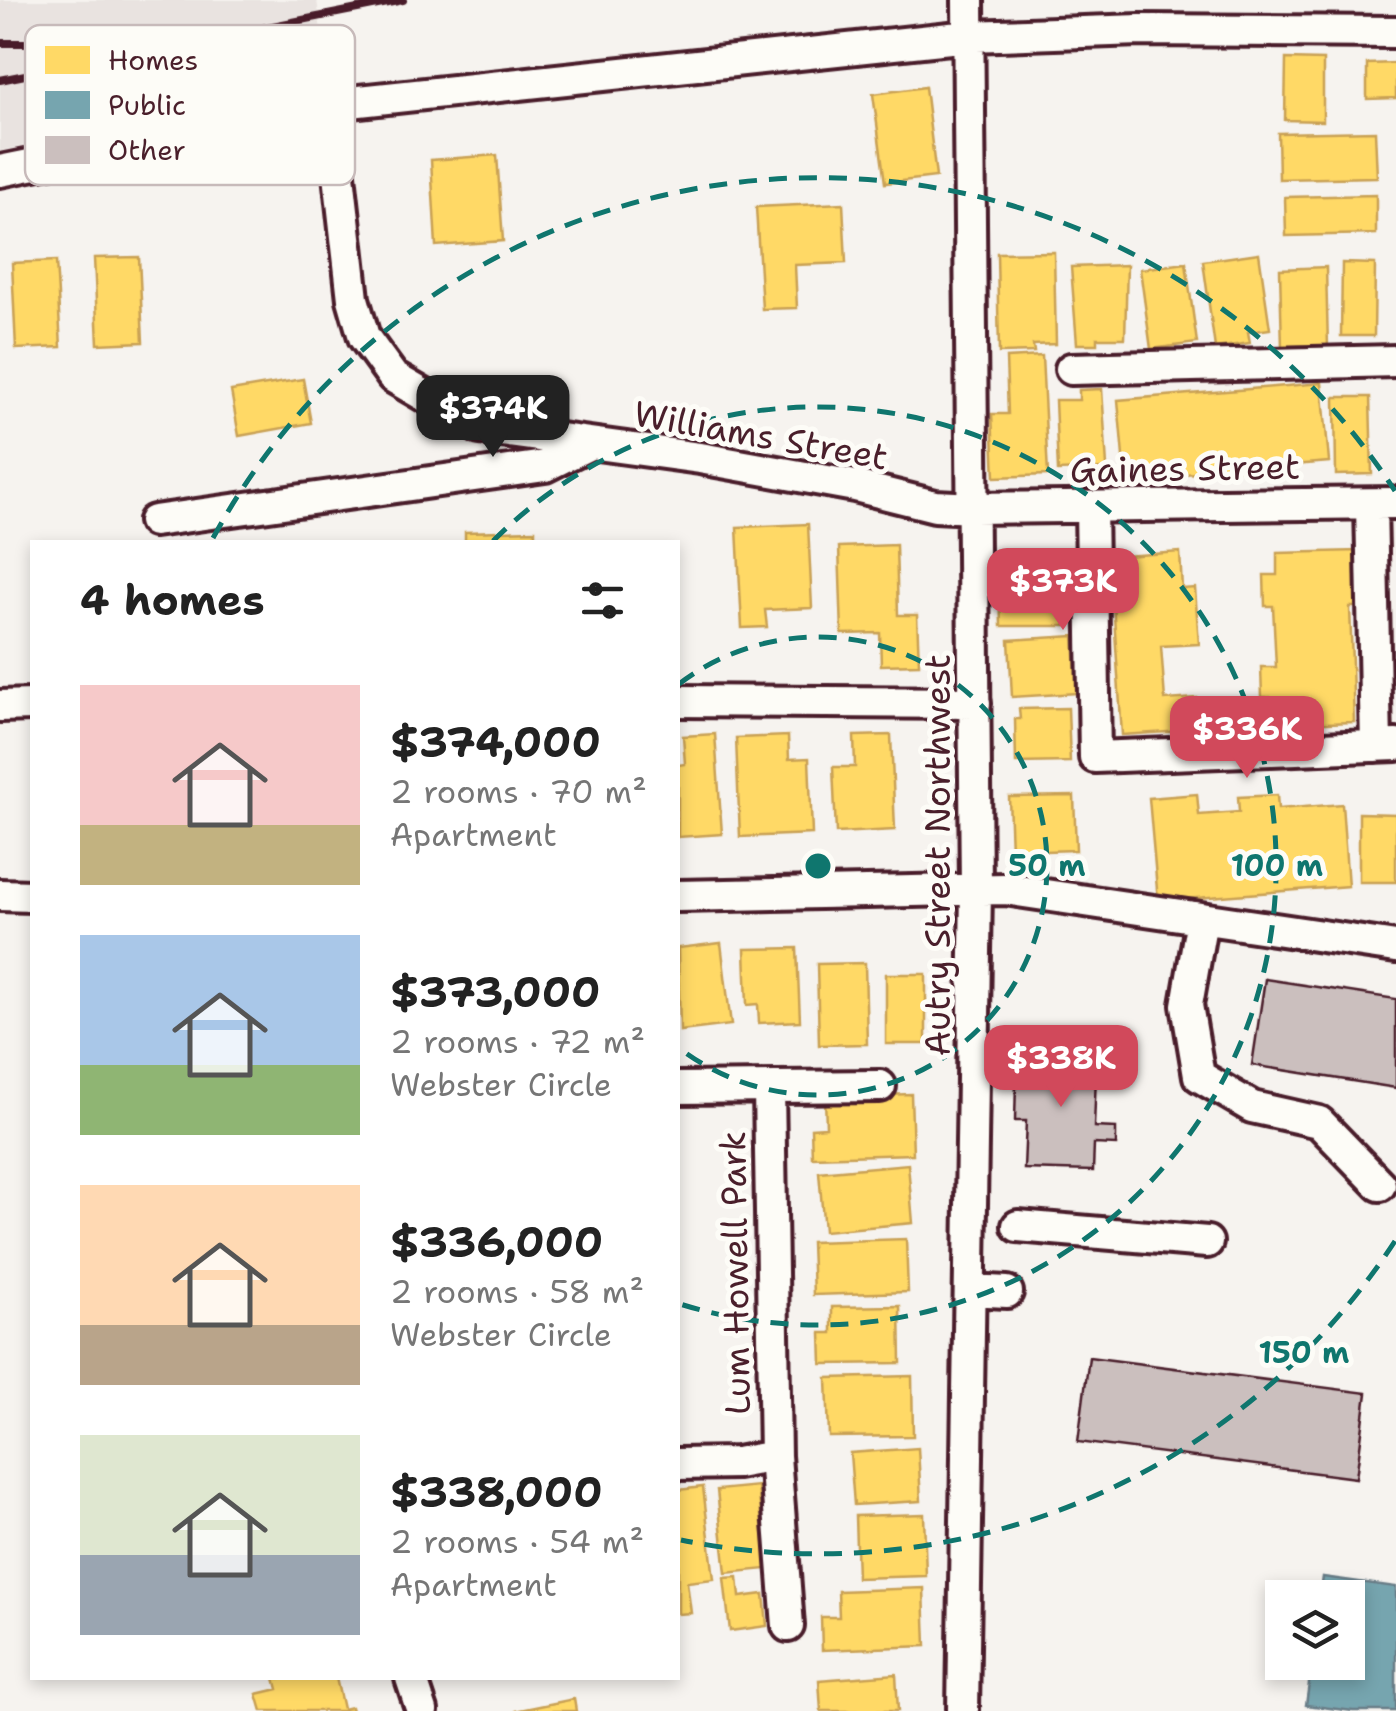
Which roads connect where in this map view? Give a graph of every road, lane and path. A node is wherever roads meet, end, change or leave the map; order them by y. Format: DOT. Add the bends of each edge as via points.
graph roads {
  1 [pos="968,0"];
  2 [pos="1396,32"];
  3 [pos="969,36"];
  4 [pos="355,101"];
  5 [pos="25,166"];
  6 [pos="0,171"];
  7 [pos="340,185"];
  8 [pos="1396,362"];
  9 [pos="1071,369"];
  10 [pos="589,444"];
  11 [pos="1383,504"];
  12 [pos="1092,507"];
  13 [pos="974,508"];
  14 [pos="154,521"];
  15 [pos="680,702"];
  16 [pos="975,703"];
  17 [pos="0,706"];
  18 [pos="30,706"];
  19 [pos="1386,745"];
  20 [pos="976,889"];
  21 [pos="0,895"];
  22 [pos="30,896"];
  23 [pos="680,896"];
  24 [pos="1202,919"];
  25 [pos="1396,946"];
  26 [pos="880,1086"];
  27 [pos="680,1088"];
  28 [pos="769,1089"];
  29 [pos="1380,1185"];
  30 [pos="1018,1226"];
  31 [pos="1207,1242"];
  32 [pos="970,1290"];
  33 [pos="1007,1292"];
  34 [pos="775,1456"];
  35 [pos="680,1464"];
  36 [pos="788,1626"];
  37 [pos="412,1680"];
  38 [pos="422,1711"];
  39 [pos="963,1711"];
  1 -- 3 [label="street, Autry Street Northwest"];
  2 -- 3 [label="street"];
  3 -- 4 [label="street"];
  3 -- 13 [label="street, Autry Street Northwest"];
  5 -- 6 [label="street"];
  7 -- 10 [label="street, Williams Street" via="353,299 364,337 393,377 480,428"];
  8 -- 9 [label="street"];
  10 -- 13 [label="street, Williams Street"];
  10 -- 14 [label="street" via="546,466"];
  11 -- 12 [label="street, Gaines Street"];
  11 -- 19 [label="street"];
  12 -- 13 [label="street, Gaines Street"];
  12 -- 19 [label="street" via="1096,757"];
  13 -- 16 [label="street, Autry Street Northwest"];
  15 -- 16 [label="street"];
  16 -- 20 [label="street, Autry Street Northwest"];
  17 -- 18 [label="street"];
  20 -- 23 [label="street"];
  20 -- 24 [label="street"];
  20 -- 32 [label="street, Autry Street Northwest"];
  21 -- 22 [label="street"];
  24 -- 25 [label="street"];
  24 -- 29 [label="street" via="1187,1005 1199,1076 1252,1107 1319,1122"];
  26 -- 28 [label="street"];
  27 -- 28 [label="street"];
  28 -- 34 [label="street, Lum Howell Park"];
  30 -- 31 [label="street"];
  32 -- 33 [label="street"];
  32 -- 39 [label="street, Autry Street Northwest"];
  34 -- 35 [label="street, Lum Howell Park"];
  34 -- 36 [label="street, Lum Howell Park"];
  37 -- 38 [label="street"];
}
